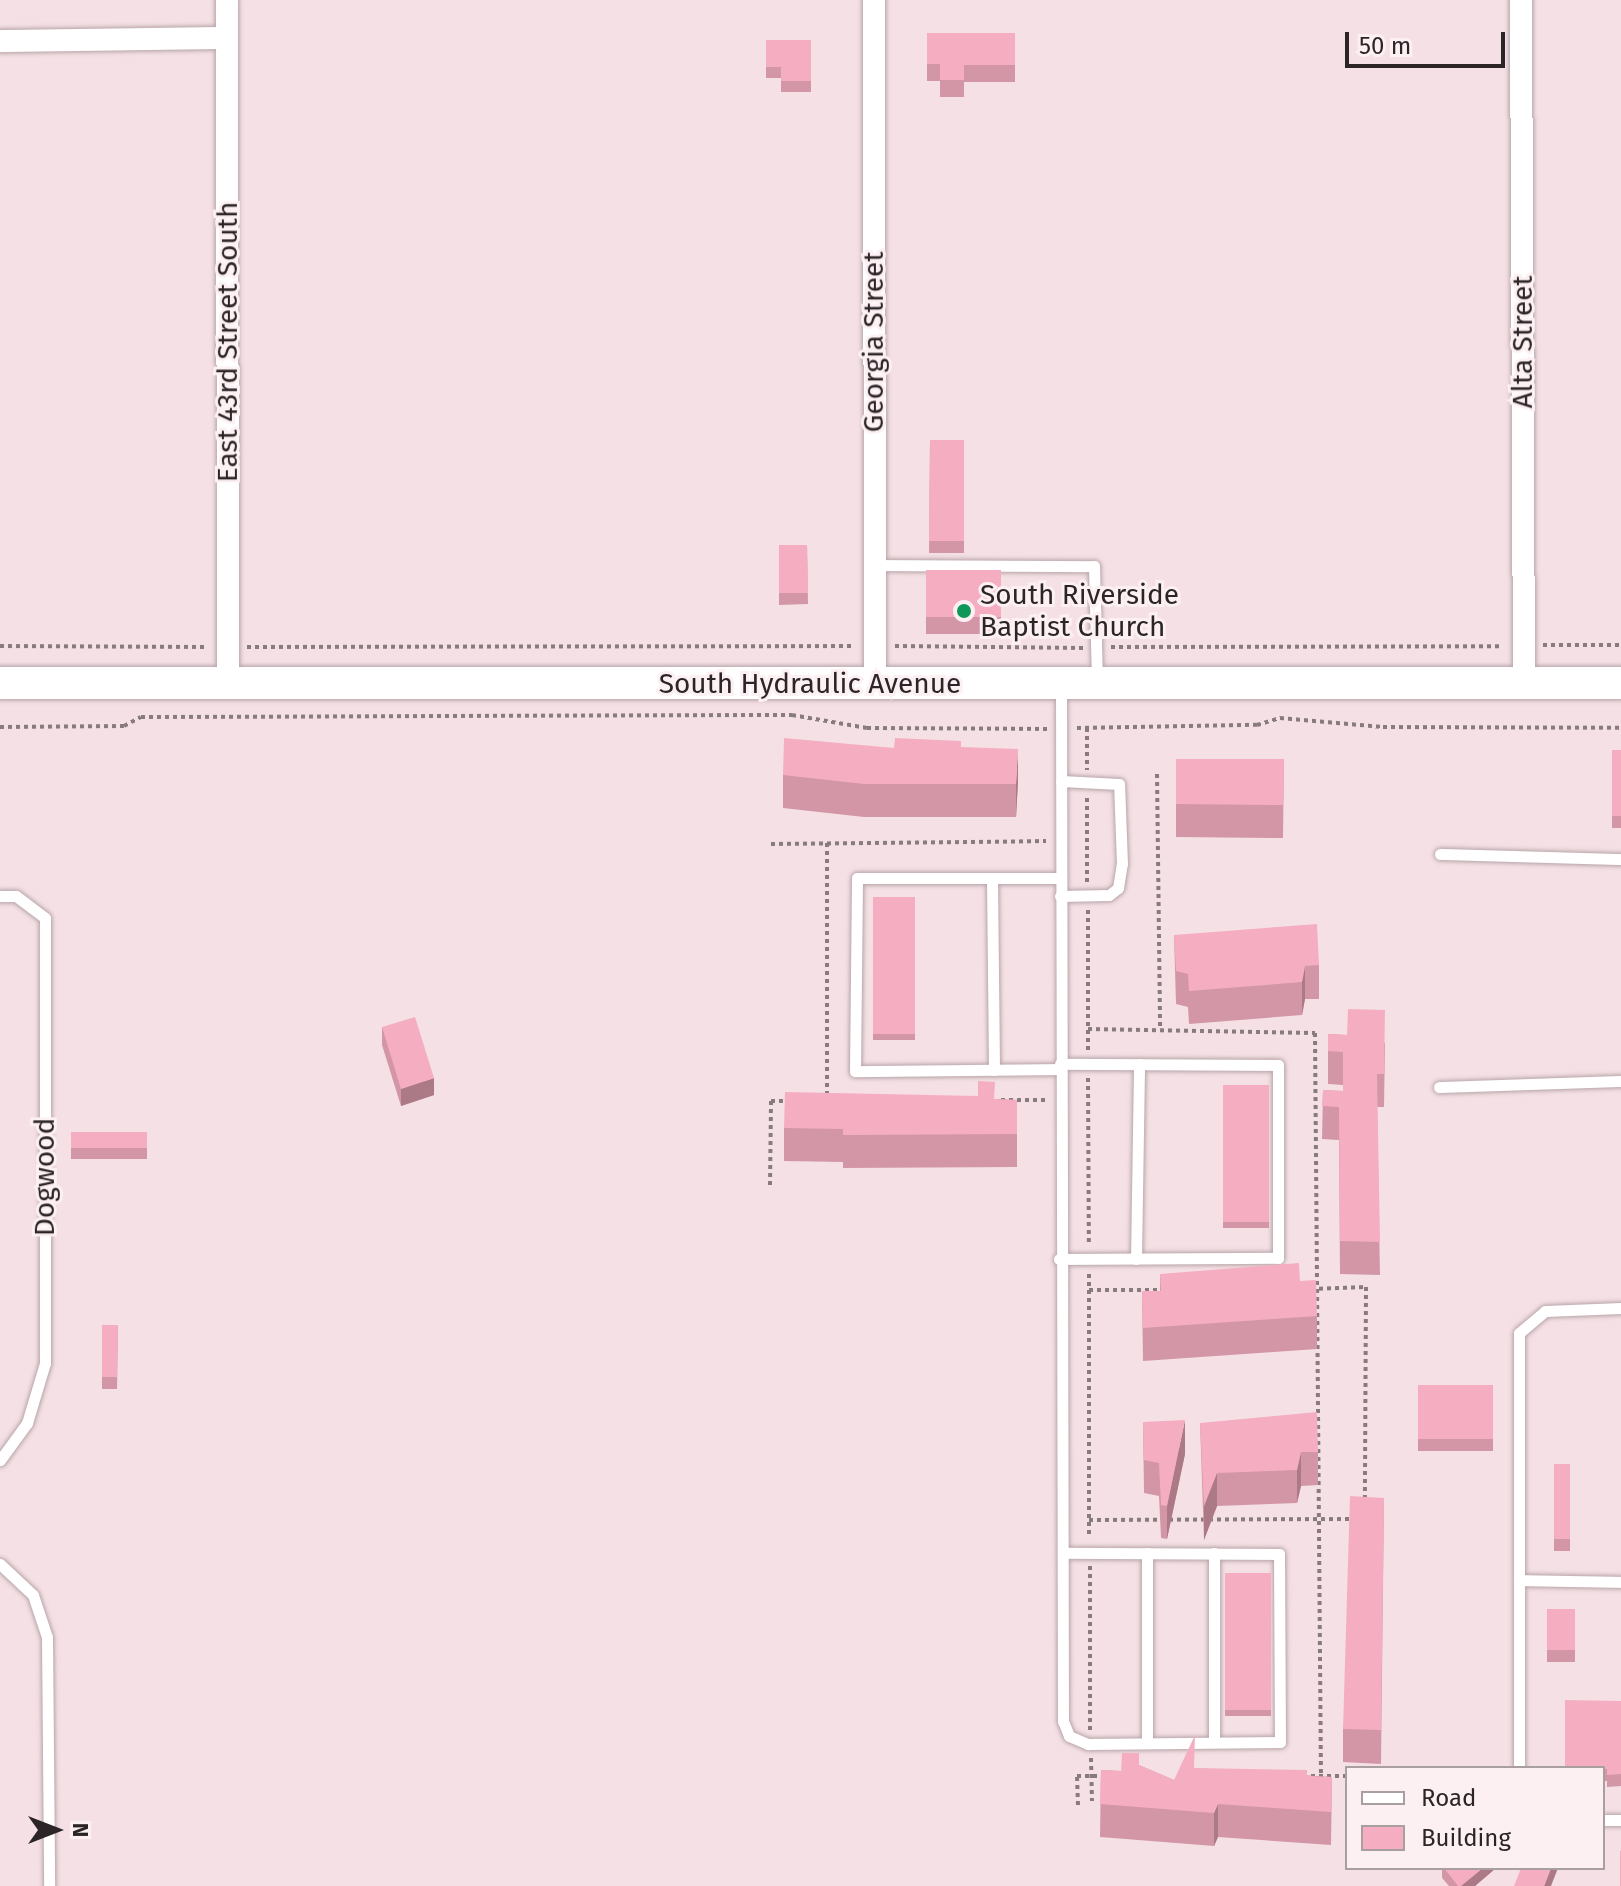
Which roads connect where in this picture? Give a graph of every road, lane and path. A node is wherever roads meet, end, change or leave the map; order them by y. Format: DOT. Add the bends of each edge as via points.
graph roads {
  1 [pos="227,0"];
  2 [pos="874,0"];
  3 [pos="1521,0"];
  4 [pos="227,38"];
  5 [pos="0,41"];
  6 [pos="874,565"];
  7 [pos="1621,645"];
  8 [pos="0,646"];
  9 [pos="875,646"];
  10 [pos="1524,646"];
  11 [pos="228,647"];
  12 [pos="1096,648"];
  13 [pos="0,683"];
  14 [pos="1524,683"];
  15 [pos="1621,683"];
  16 [pos="228,684"];
  17 [pos="875,684"];
  18 [pos="1061,684"];
  19 [pos="1097,684"];
  20 [pos="0,727"];
  21 [pos="1061,728"];
  22 [pos="1621,728"];
  23 [pos="1157,774"];
  24 [pos="1061,781"];
  25 [pos="1049,841"];
  26 [pos="827,843"];
  27 [pos="771,844"];
  28 [pos="1440,854"];
  29 [pos="1621,859"];
  30 [pos="992,878"];
  31 [pos="1060,878"];
  32 [pos="0,896"];
  33 [pos="1060,896"];
  34 [pos="1088,1029"];
  35 [pos="1160,1030"];
  36 [pos="1139,1064"];
  37 [pos="1060,1067"];
  38 [pos="994,1070"];
  39 [pos="1621,1081"];
  40 [pos="1439,1087"];
  41 [pos="827,1099"];
  42 [pos="843,1099"];
  43 [pos="799,1100"];
  44 [pos="813,1100"];
  45 [pos="984,1100"];
  46 [pos="1047,1100"];
  47 [pos="770,1185"];
  48 [pos="1059,1259"];
  49 [pos="1136,1259"];
  50 [pos="1166,1289"];
  51 [pos="1304,1289"];
  52 [pos="1320,1289"];
  53 [pos="1089,1290"];
  54 [pos="1621,1308"];
  55 [pos="0,1460"];
  56 [pos="1365,1503"];
  57 [pos="1321,1519"];
  58 [pos="1365,1519"];
  59 [pos="1089,1520"];
  60 [pos="1063,1553"];
  61 [pos="1147,1553"];
  62 [pos="1214,1553"];
  63 [pos="0,1564"];
  64 [pos="1519,1580"];
  65 [pos="1621,1582"];
  66 [pos="1214,1742"];
  67 [pos="1147,1743"];
  68 [pos="1519,1766"];
  69 [pos="1122,1776"];
  70 [pos="1290,1776"];
  71 [pos="1321,1776"];
  72 [pos="1345,1776"];
  73 [pos="1078,1805"];
  74 [pos="49,1886"];
  1 -- 4 [label="street, East 43rd Street South"];
  2 -- 6 [label="street, Georgia Street"];
  3 -- 10 [label="street, Alta Street"];
  4 -- 5 [label="street"];
  4 -- 11 [label="street, East 43rd Street South"];
  6 -- 9 [label="street, Georgia Street"];
  6 -- 12 [label="lane" via="1094,566"];
  7 -- 10 [label="path"];
  8 -- 11 [label="path"];
  9 -- 11 [label="path"];
  9 -- 12 [label="path"];
  9 -- 17 [label="street, Georgia Street"];
  10 -- 12 [label="path"];
  10 -- 14 [label="street, Alta Street"];
  11 -- 16 [label="street, East 43rd Street South"];
  12 -- 19 [label="lane"];
  13 -- 16 [label="street, South Hydraulic Avenue"];
  14 -- 15 [label="street, South Hydraulic Avenue"];
  14 -- 19 [label="street, South Hydraulic Avenue"];
  16 -- 17 [label="street, South Hydraulic Avenue"];
  17 -- 18 [label="street, South Hydraulic Avenue"];
  18 -- 19 [label="street, South Hydraulic Avenue"];
  18 -- 21 [label="lane"];
  20 -- 21 [label="path" via="124,726 141,717 792,715 867,728"];
  21 -- 22 [label="path" via="1257,725 1280,718 1383,727"];
  21 -- 24 [label="lane"];
  23 -- 35 [label="path"];
  24 -- 31 [label="lane"];
  24 -- 33 [label="lane" via="1119,784 1122,864 1118,888 1109,895"];
  25 -- 26 [label="path"];
  26 -- 27 [label="path"];
  26 -- 41 [label="path"];
  28 -- 29 [label="lane"];
  30 -- 31 [label="lane"];
  30 -- 38 [label="lane"];
  30 -- 38 [label="lane" via="857,878 855,1071"];
  31 -- 33 [label="lane"];
  32 -- 55 [label="lane, Dogwood" via="16,896 45,918 45,1363 27,1423"];
  33 -- 37 [label="lane"];
  34 -- 35 [label="path"];
  35 -- 52 [label="path" via="1315,1033"];
  36 -- 37 [label="lane"];
  36 -- 49 [label="lane"];
  36 -- 49 [label="lane" via="1278,1065 1278,1258"];
  37 -- 38 [label="lane"];
  37 -- 48 [label="lane"];
  39 -- 40 [label="lane"];
  41 -- 42 [label="path"];
  41 -- 44 [label="path"];
  43 -- 47 [label="path" via="771,1101"];
  45 -- 46 [label="path"];
  48 -- 49 [label="lane"];
  48 -- 60 [label="lane"];
  50 -- 53 [label="path"];
  51 -- 52 [label="path"];
  52 -- 56 [label="path" via="1366,1287"];
  52 -- 57 [label="path"];
  54 -- 64 [label="lane" via="1545,1311 1519,1333"];
  57 -- 58 [label="path"];
  57 -- 59 [label="path"];
  57 -- 71 [label="path"];
  60 -- 61 [label="lane"];
  60 -- 67 [label="lane" via="1069,1736 1088,1744"];
  61 -- 62 [label="lane"];
  61 -- 67 [label="lane"];
  62 -- 66 [label="lane"];
  62 -- 66 [label="lane" via="1279,1554 1280,1742"];
  63 -- 74 [label="lane" via="33,1595 47,1637"];
  64 -- 65 [label="lane"];
  64 -- 68 [label="lane"];
  66 -- 67 [label="lane"];
  69 -- 73 [label="path" via="1077,1776"];
  70 -- 71 [label="path"];
  71 -- 72 [label="path"];
}
